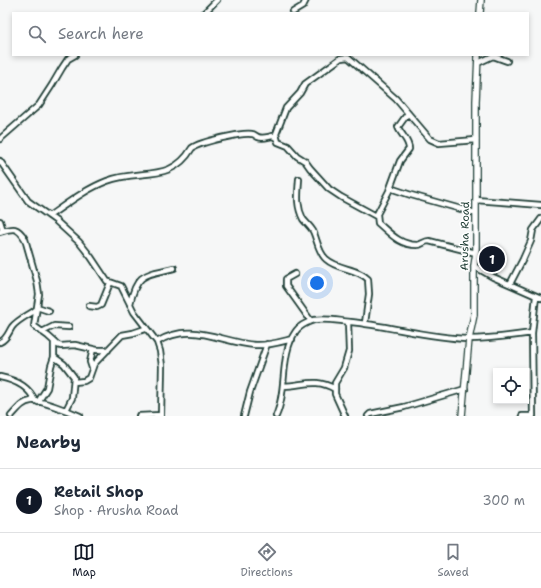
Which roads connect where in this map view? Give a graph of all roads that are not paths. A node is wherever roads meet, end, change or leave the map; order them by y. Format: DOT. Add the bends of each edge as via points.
graph roads {
  1 [pos="217,0"];
  2 [pos="306,0"];
  3 [pos="481,0"];
  4 [pos="205,12"];
  5 [pos="293,12"];
  6 [pos="480,12"];
  7 [pos="73,56"];
  8 [pos="478,56"];
  9 [pos="506,61"];
  10 [pos="478,63"];
  11 [pos="408,113"];
  12 [pos="0,138"];
  13 [pos="276,138"];
  14 [pos="476,140"];
  15 [pos="0,161"];
  16 [pos="299,179"];
  17 [pos="390,188"];
  18 [pos="476,200"];
  19 [pos="541,205"];
  20 [pos="475,213"];
  21 [pos="49,216"];
  22 [pos="376,216"];
  23 [pos="541,219"];
  24 [pos="0,221"];
  25 [pos="1,232"];
  26 [pos="476,253"];
  27 [pos="474,266"];
  28 [pos="174,268"];
  29 [pos="295,274"];
  30 [pos="110,282"];
  31 [pos="510,284"];
  32 [pos="538,297"];
  33 [pos="130,304"];
  34 [pos="88,306"];
  35 [pos="37,308"];
  36 [pos="49,311"];
  37 [pos="311,321"];
  38 [pos="348,322"];
  39 [pos="365,323"];
  40 [pos="69,327"];
  41 [pos="145,329"];
  42 [pos="42,332"];
  43 [pos="532,333"];
  44 [pos="292,339"];
  45 [pos="469,339"];
  46 [pos="0,342"];
  47 [pos="54,342"];
  48 [pos="157,342"];
  49 [pos="267,344"];
  50 [pos="93,349"];
  51 [pos="108,350"];
  52 [pos="54,357"];
  53 [pos="92,368"];
  54 [pos="0,377"];
  55 [pos="74,382"];
  56 [pos="284,386"];
  57 [pos="335,389"];
  58 [pos="465,389"];
  59 [pos="37,401"];
  60 [pos="66,410"];
  61 [pos="11,416"];
  62 [pos="80,416"];
  63 [pos="139,416"];
  64 [pos="161,416"];
  65 [pos="244,416"];
  66 [pos="276,416"];
  67 [pos="345,416"];
  68 [pos="368,416"];
  69 [pos="462,416"];
  70 [pos="522,416"];
  71 [pos="533,416"];
  1 -- 4 [label="street"];
  2 -- 5 [label="street" via="303,6"];
  3 -- 6 [label="main road"];
  7 -- 12 [label="street" via="68,59 39,105"];
  8 -- 10 [label="main road, Arusha Road"];
  9 -- 10 [label="street" via="494,56"];
  10 -- 14 [label="main road, Arusha Road"];
  11 -- 13 [label="street" via="396,99 346,57 304,84 300,94 286,108"];
  11 -- 14 [label="street" via="434,142"];
  11 -- 17 [label="street" via="398,127 408,142 409,149 400,161"];
  13 -- 21 [label="street" via="260,138 248,134 200,144 192,148 172,169 109,180"];
  13 -- 22 [label="street" via="305,161 329,189"];
  14 -- 18 [label="main road, Arusha Road"];
  15 -- 21 [label="street" via="28,200"];
  16 -- 39 [label="street" via="297,201 300,212 313,230 325,259 368,278 369,294"];
  17 -- 20 [label="street"];
  17 -- 22 [label="street"];
  18 -- 19 [label="street"];
  18 -- 20 [label="main road, Arusha Road"];
  20 -- 26 [label="main road, Arusha Road"];
  21 -- 30 [label="street" via="79,242 104,278"];
  22 -- 26 [label="street" via="378,223 403,243 417,245 429,241"];
  23 -- 31 [label="street" via="533,230 524,259"];
  24 -- 25 [label="street"];
  25 -- 35 [label="street" via="17,229 24,239 37,281"];
  26 -- 27 [label="main road, Arusha Road"];
  27 -- 31 [label="street"];
  27 -- 45 [label="main road, Arusha Road" via="474,315"];
  28 -- 33 [label="street" via="144,276 135,288"];
  29 -- 37 [label="street" via="286,279 286,286"];
  30 -- 33 [label="street" via="121,286"];
  30 -- 34 [label="street" via="101,305"];
  31 -- 32 [label="street"];
  32 -- 43 [label="street"];
  33 -- 41 [label="street"];
  35 -- 36 [label="street"];
  35 -- 42 [label="street" via="34,326"];
  35 -- 46 [label="street" via="12,327 6,338"];
  37 -- 38 [label="street"];
  37 -- 44 [label="street" via="296,330"];
  38 -- 39 [label="street"];
  38 -- 57 [label="street" via="349,351 344,368 336,379"];
  39 -- 45 [label="street" via="442,337"];
  40 -- 42 [label="street" via="54,326"];
  41 -- 48 [label="street"];
  41 -- 51 [label="street" via="122,335"];
  42 -- 47 [label="street"];
  43 -- 45 [label="street"];
  43 -- 71 [label="street"];
  44 -- 49 [label="street"];
  44 -- 56 [label="street" via="285,359"];
  45 -- 58 [label="main road, Arusha Road"];
  47 -- 50 [label="street" via="61,346 75,345"];
  47 -- 52 [label="street"];
  48 -- 49 [label="street" via="173,334 187,332 248,344"];
  48 -- 64 [label="street" via="162,366"];
  49 -- 65 [label="street"];
  50 -- 51 [label="street"];
  50 -- 53 [label="street" via="90,362"];
  51 -- 53 [label="street"];
  52 -- 55 [label="street" via="73,374"];
  52 -- 59 [label="street" via="47,388"];
  53 -- 55 [label="street" via="87,380"];
  54 -- 59 [label="street" via="27,388"];
  55 -- 60 [label="street" via="71,400"];
  56 -- 57 [label="street" via="317,382"];
  56 -- 66 [label="street"];
  57 -- 67 [label="street"];
  58 -- 68 [label="street"];
  58 -- 69 [label="main road, Arusha Road"];
  59 -- 60 [label="street"];
  59 -- 61 [label="street" via="25,403"];
  60 -- 62 [label="street"];
  63 -- 64 [label="street"];
  70 -- 71 [label="street"];
}
